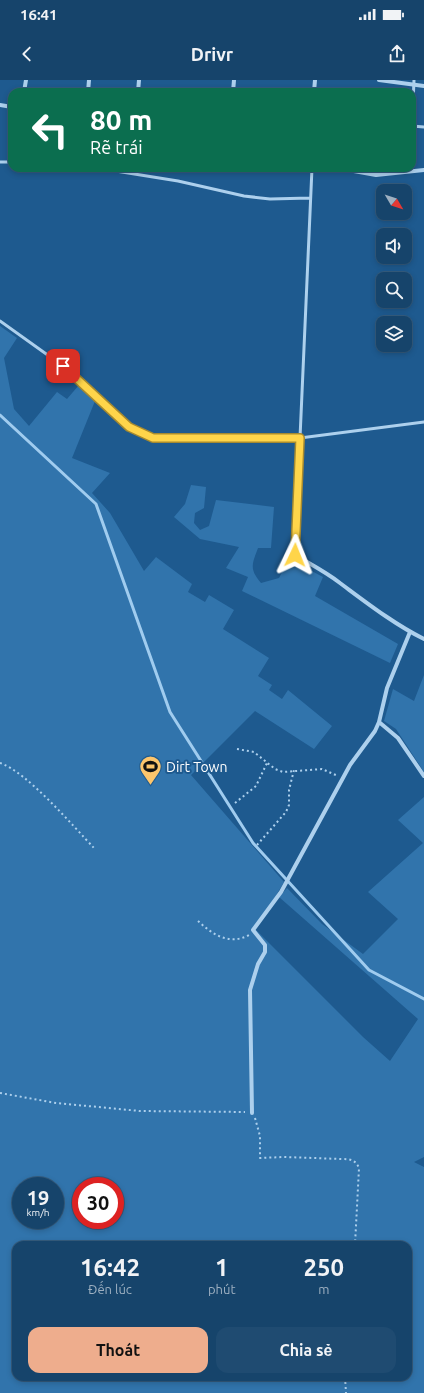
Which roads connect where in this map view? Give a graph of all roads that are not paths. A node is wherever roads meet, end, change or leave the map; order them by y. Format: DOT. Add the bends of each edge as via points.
graph roads {
  1 [pos="379,80"];
  2 [pos="414,82"];
  3 [pos="424,86"];
  4 [pos="122,172"];
  5 [pos="312,172"];
  6 [pos="363,172"];
  7 [pos="392,172"];
  8 [pos="310,198"];
  9 [pos="0,321"];
  10 [pos="424,422"];
  11 [pos="300,438"];
  12 [pos="410,632"];
  13 [pos="424,639"];
  14 [pos="379,722"];
  15 [pos="424,776"];
  16 [pos="252,1113"];
  1 -- 2 [label="street"];
  2 -- 3 [label="street"];
  4 -- 8 [label="lane" via="244,196 270,199"];
  5 -- 8 [label="lane"];
  6 -- 7 [label="street"];
  8 -- 11 [label="lane"];
  9 -- 11 [label="lane" via="63,366 129,427 153,438"];
  10 -- 11 [label="lane"];
  11 -- 12 [label="street" via="295,555 339,582"];
  12 -- 13 [label="street"];
  12 -- 14 [label="street" via="387,688"];
  14 -- 15 [label="street" via="398,738"];
  14 -- 16 [label="street" via="376,731 358,753 343,778 281,892 256,925 253,933 265,945 265,952 258,964 250,990"];
}
